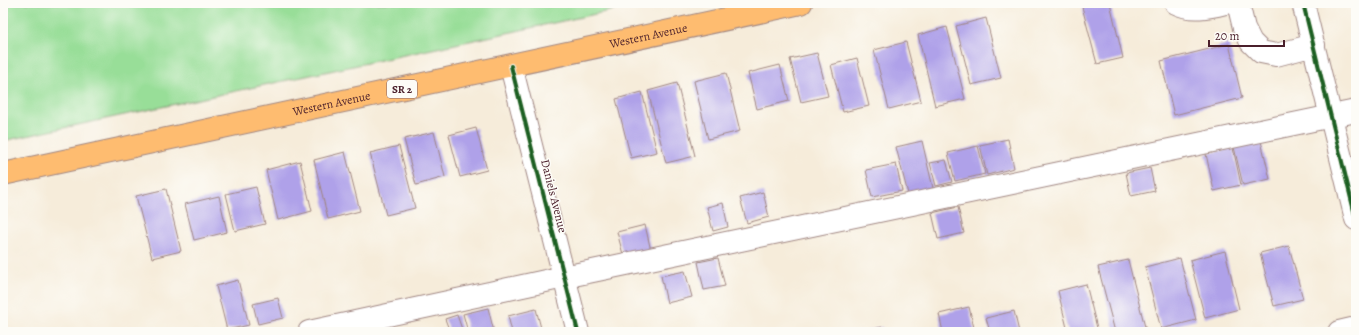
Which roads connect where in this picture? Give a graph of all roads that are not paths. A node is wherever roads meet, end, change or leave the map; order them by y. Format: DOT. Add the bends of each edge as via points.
graph roads {
  1 [pos="801,3"];
  2 [pos="1176,3"];
  3 [pos="1225,3"];
  4 [pos="1238,3"];
  5 [pos="1306,4"];
  6 [pos="1314,45"];
  7 [pos="511,66"];
  8 [pos="1356,111"];
  9 [pos="1332,116"];
  10 [pos="3,174"];
  11 [pos="1356,219"];
  12 [pos="564,277"];
  13 [pos="1356,328"];
  14 [pos="309,332"];
  15 [pos="578,332"];
  16 [pos="1339,332"];
  1 -- 7 [label="main road, Western Avenue / SR 2"];
  2 -- 3 [label="street" via="1202,8"];
  4 -- 6 [label="street" via="1244,28 1251,42 1261,52 1276,55"];
  5 -- 6 [label="street"];
  6 -- 9 [label="street"];
  7 -- 10 [label="main road, Western Avenue / SR 2"];
  7 -- 12 [label="street, Daniels Avenue"];
  8 -- 9 [label="street"];
  9 -- 11 [label="street"];
  9 -- 12 [label="street"];
  12 -- 14 [label="street"];
  12 -- 15 [label="street, Daniels Avenue"];
  13 -- 16 [label="street"];
}
